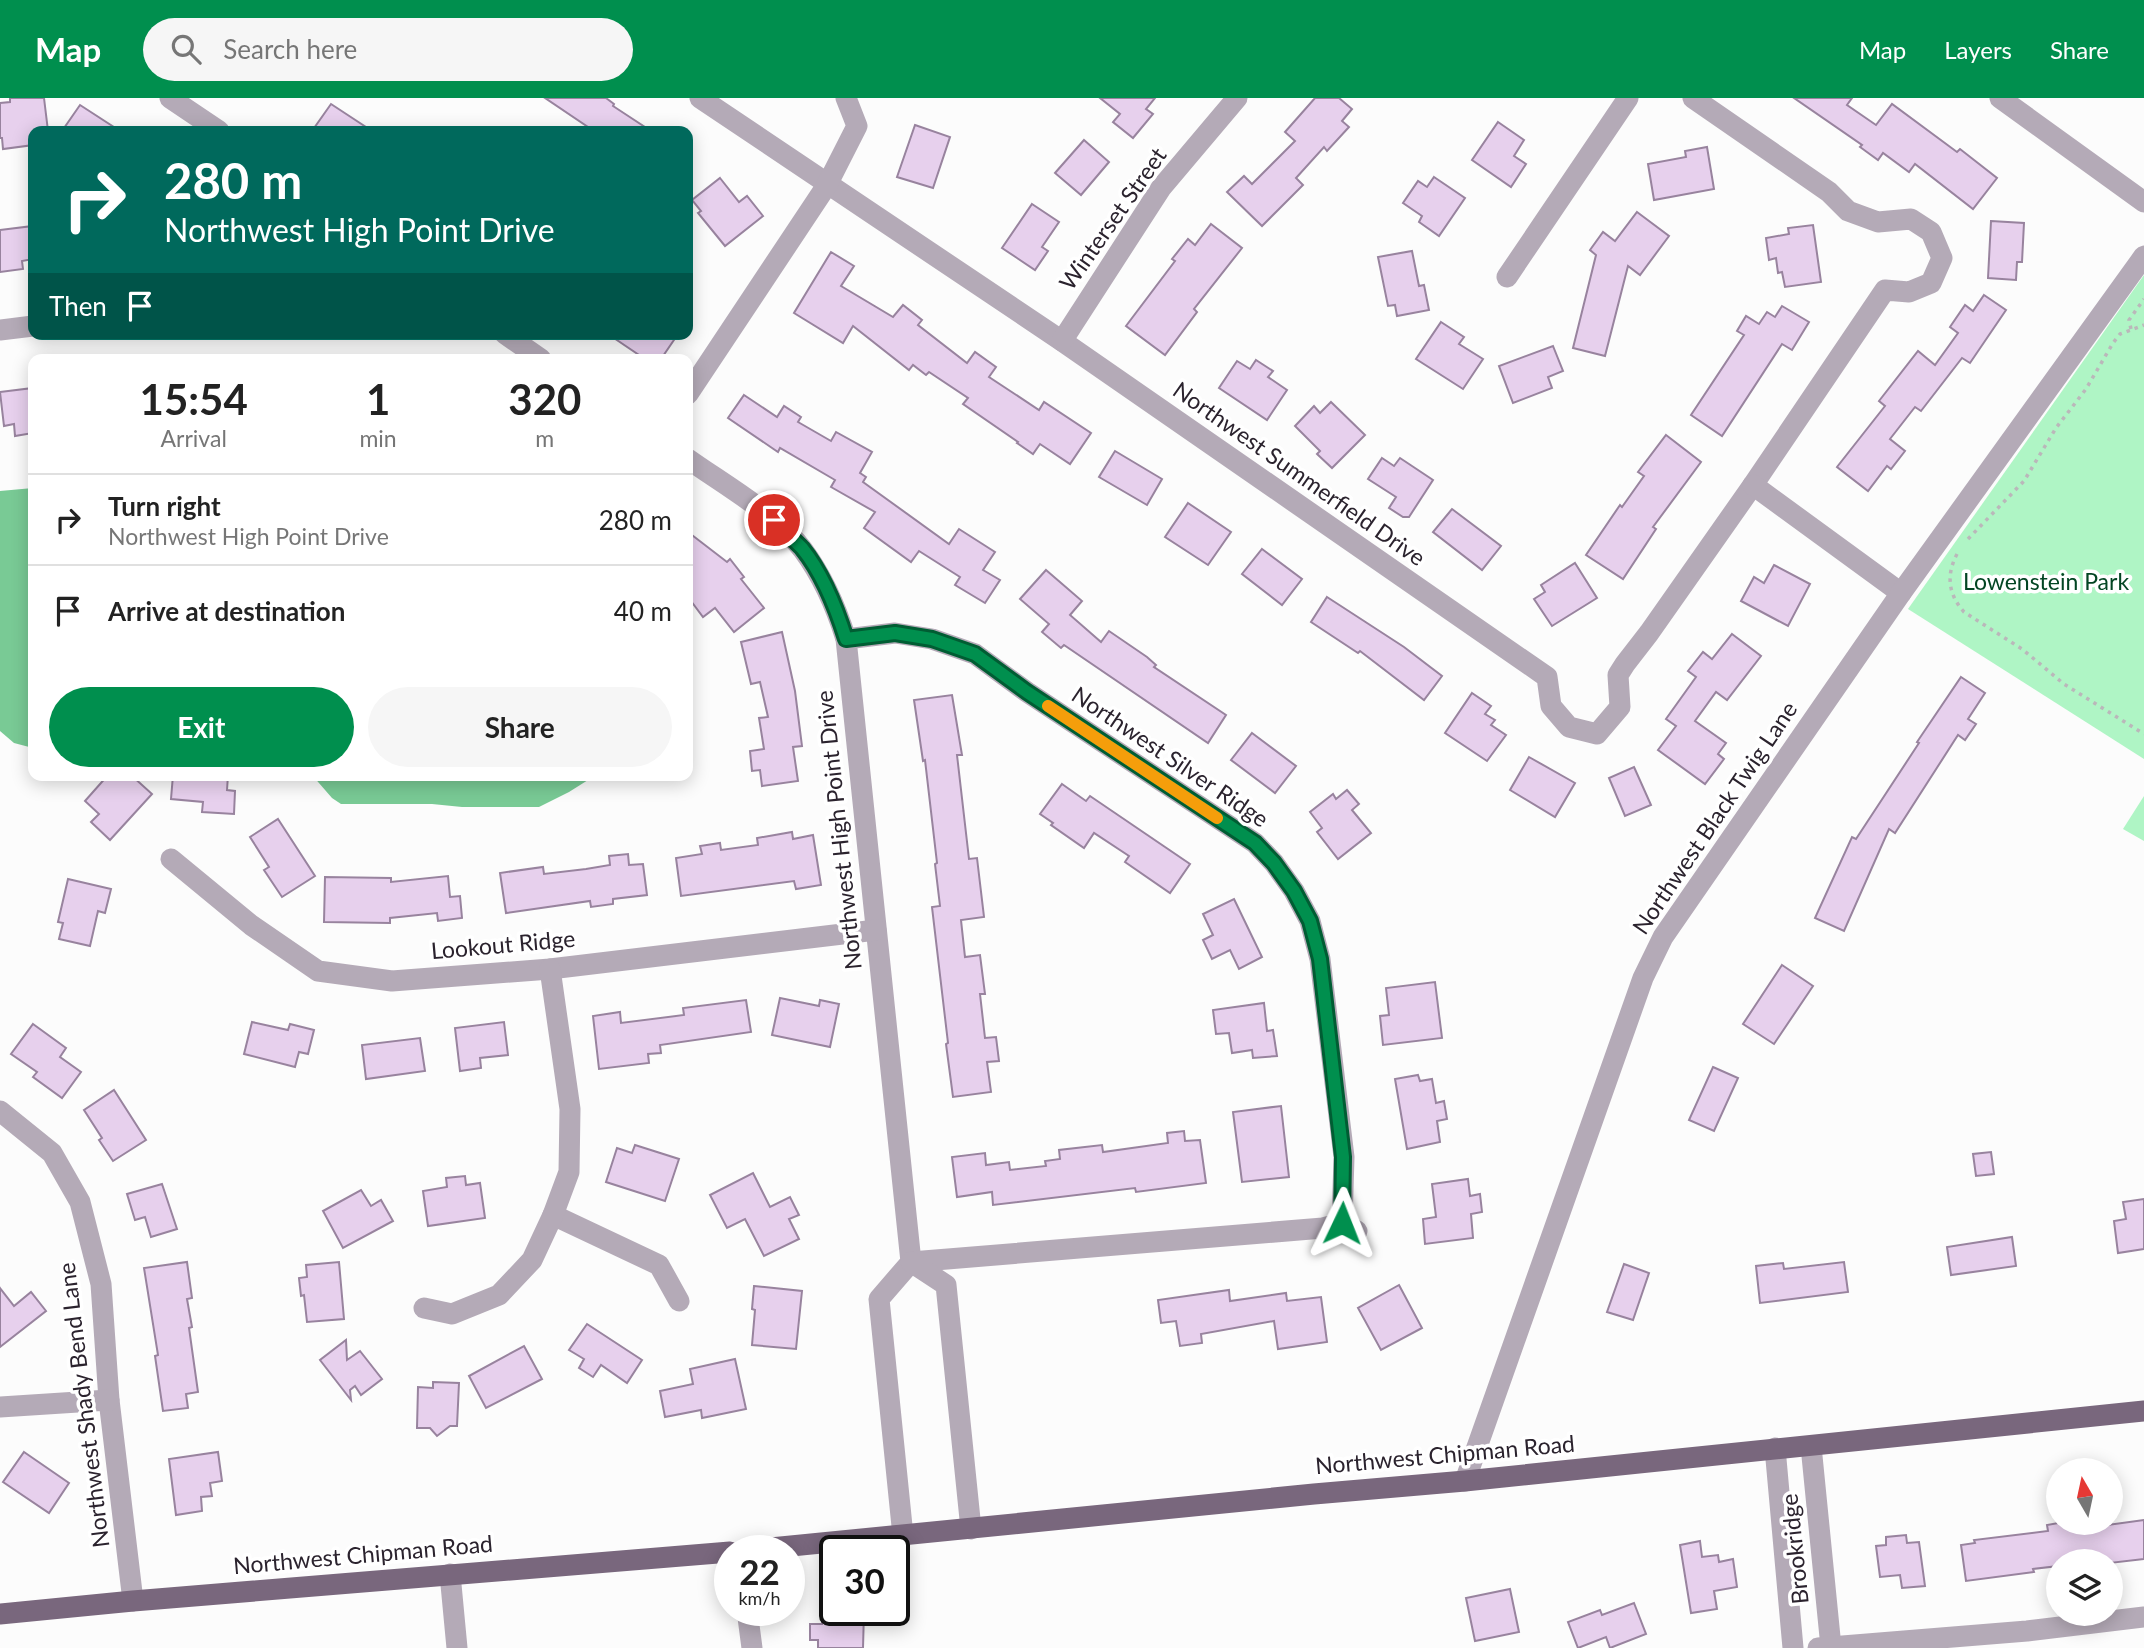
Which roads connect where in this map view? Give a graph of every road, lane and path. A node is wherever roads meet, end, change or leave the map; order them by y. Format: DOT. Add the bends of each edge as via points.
graph roads {
  1 [pos="170,98"];
  2 [pos="700,98"];
  3 [pos="846,98"];
  4 [pos="1237,98"];
  5 [pos="1628,98"];
  6 [pos="1693,98"];
  7 [pos="2000,98"];
  8 [pos="212,126"];
  9 [pos="827,185"];
  10 [pos="2144,202"];
  11 [pos="2144,256"];
  12 [pos="1507,277"];
  13 [pos="2144,299"];
  14 [pos="2144,325"];
  15 [pos="28,327"];
  16 [pos="2131,328"];
  17 [pos="0,330"];
  18 [pos="514,340"];
  19 [pos="1062,341"];
  20 [pos="534,354"];
  21 [pos="693,386"];
  22 [pos="693,463"];
  23 [pos="1753,485"];
  24 [pos="1901,593"];
  25 [pos="846,639"];
  26 [pos="2144,734"];
  27 [pos="171,859"];
  28 [pos="876,930"];
  29 [pos="550,969"];
  30 [pos="0,1111"];
  31 [pos="553,1215"];
  32 [pos="911,1262"];
  33 [pos="679,1301"];
  34 [pos="424,1308"];
  35 [pos="109,1401"];
  36 [pos="0,1408"];
  37 [pos="2144,1411"];
  38 [pos="1811,1446"];
  39 [pos="1775,1448"];
  40 [pos="1465,1481"];
  41 [pos="971,1530"];
  42 [pos="903,1535"];
  43 [pos="910,1535"];
  44 [pos="714,1553"];
  45 [pos="450,1574"];
  46 [pos="133,1601"];
  47 [pos="0,1614"];
  48 [pos="2144,1617"];
  49 [pos="749,1626"];
  50 [pos="2028,1639"];
  51 [pos="1825,1647"];
  52 [pos="457,1648"];
  53 [pos="752,1648"];
  54 [pos="1793,1648"];
  1 -- 8 [label="street"];
  2 -- 9 [label="street, Northwest Summerfield Drive"];
  3 -- 9 [label="street" via="857,126"];
  4 -- 19 [label="street, Winterset Street" via="1161,188"];
  5 -- 12 [label="street"];
  6 -- 23 [label="street, Northwest Summerfield Drive" via="1829,192 1848,211 1878,222 1911,219 1931,232 1942,258 1931,283 1909,292 1885,290"];
  7 -- 10 [label="street"];
  9 -- 19 [label="street, Northwest Summerfield Drive"];
  9 -- 21 [label="street"];
  11 -- 24 [label="street, Northwest Black Twig Lane"];
  13 -- 16 [label="path" via="2129,320"];
  14 -- 16 [label="path"];
  15 -- 17 [label="street"];
  16 -- 26 [label="path" via="2113,342 2024,481 1962,546 1950,581 1956,604 1964,612"];
  18 -- 20 [label="street"];
  19 -- 23 [label="street, Northwest Summerfield Drive" via="1548,677 1551,706 1569,727 1597,734 1619,707 1618,675"];
  22 -- 25 [label="street, Northwest High Point Drive" via="774,520 803,550 835,604"];
  23 -- 24 [label="street"];
  24 -- 40 [label="street, Northwest Black Twig Lane" via="1663,937"];
  25 -- 28 [label="street, Northwest High Point Drive"];
  25 -- 32 [label="street, Northwest Silver Ridge" via="895,633 932,639 975,654 1255,843 1294,891 1310,921 1320,959 1343,1157 1349,1227"];
  27 -- 29 [label="street, Lookout Ridge" via="251,925 318,971 392,981"];
  28 -- 29 [label="street, Lookout Ridge"];
  28 -- 32 [label="street, Northwest High Point Drive"];
  29 -- 31 [label="street" via="570,1109 569,1172"];
  30 -- 35 [label="street, Northwest Shady Bend Lane" via="52,1153 80,1202 101,1284"];
  31 -- 33 [label="street" via="659,1265"];
  31 -- 34 [label="street" via="531,1260 499,1295 452,1314"];
  32 -- 41 [label="street" via="946,1285"];
  32 -- 42 [label="street" via="878,1299"];
  35 -- 36 [label="street"];
  35 -- 46 [label="street, Northwest Shady Bend Lane"];
  37 -- 38 [label="main road, Northwest Chipman Road"];
  38 -- 39 [label="main road, Northwest Chipman Road"];
  38 -- 51 [label="street, Brookridge"];
  39 -- 40 [label="main road, Northwest Chipman Road"];
  39 -- 54 [label="street, Brookridge"];
  40 -- 41 [label="main road, Northwest Chipman Road"];
  41 -- 43 [label="main road, Northwest Chipman Road"];
  44 -- 45 [label="main road, Northwest Chipman Road"];
  45 -- 46 [label="main road, Northwest Chipman Road"];
  45 -- 52 [label="street"];
  46 -- 47 [label="main road, Northwest Chipman Road"];
  48 -- 50 [label="street"];
  49 -- 53 [label="street"];
  50 -- 51 [label="street"];
}
